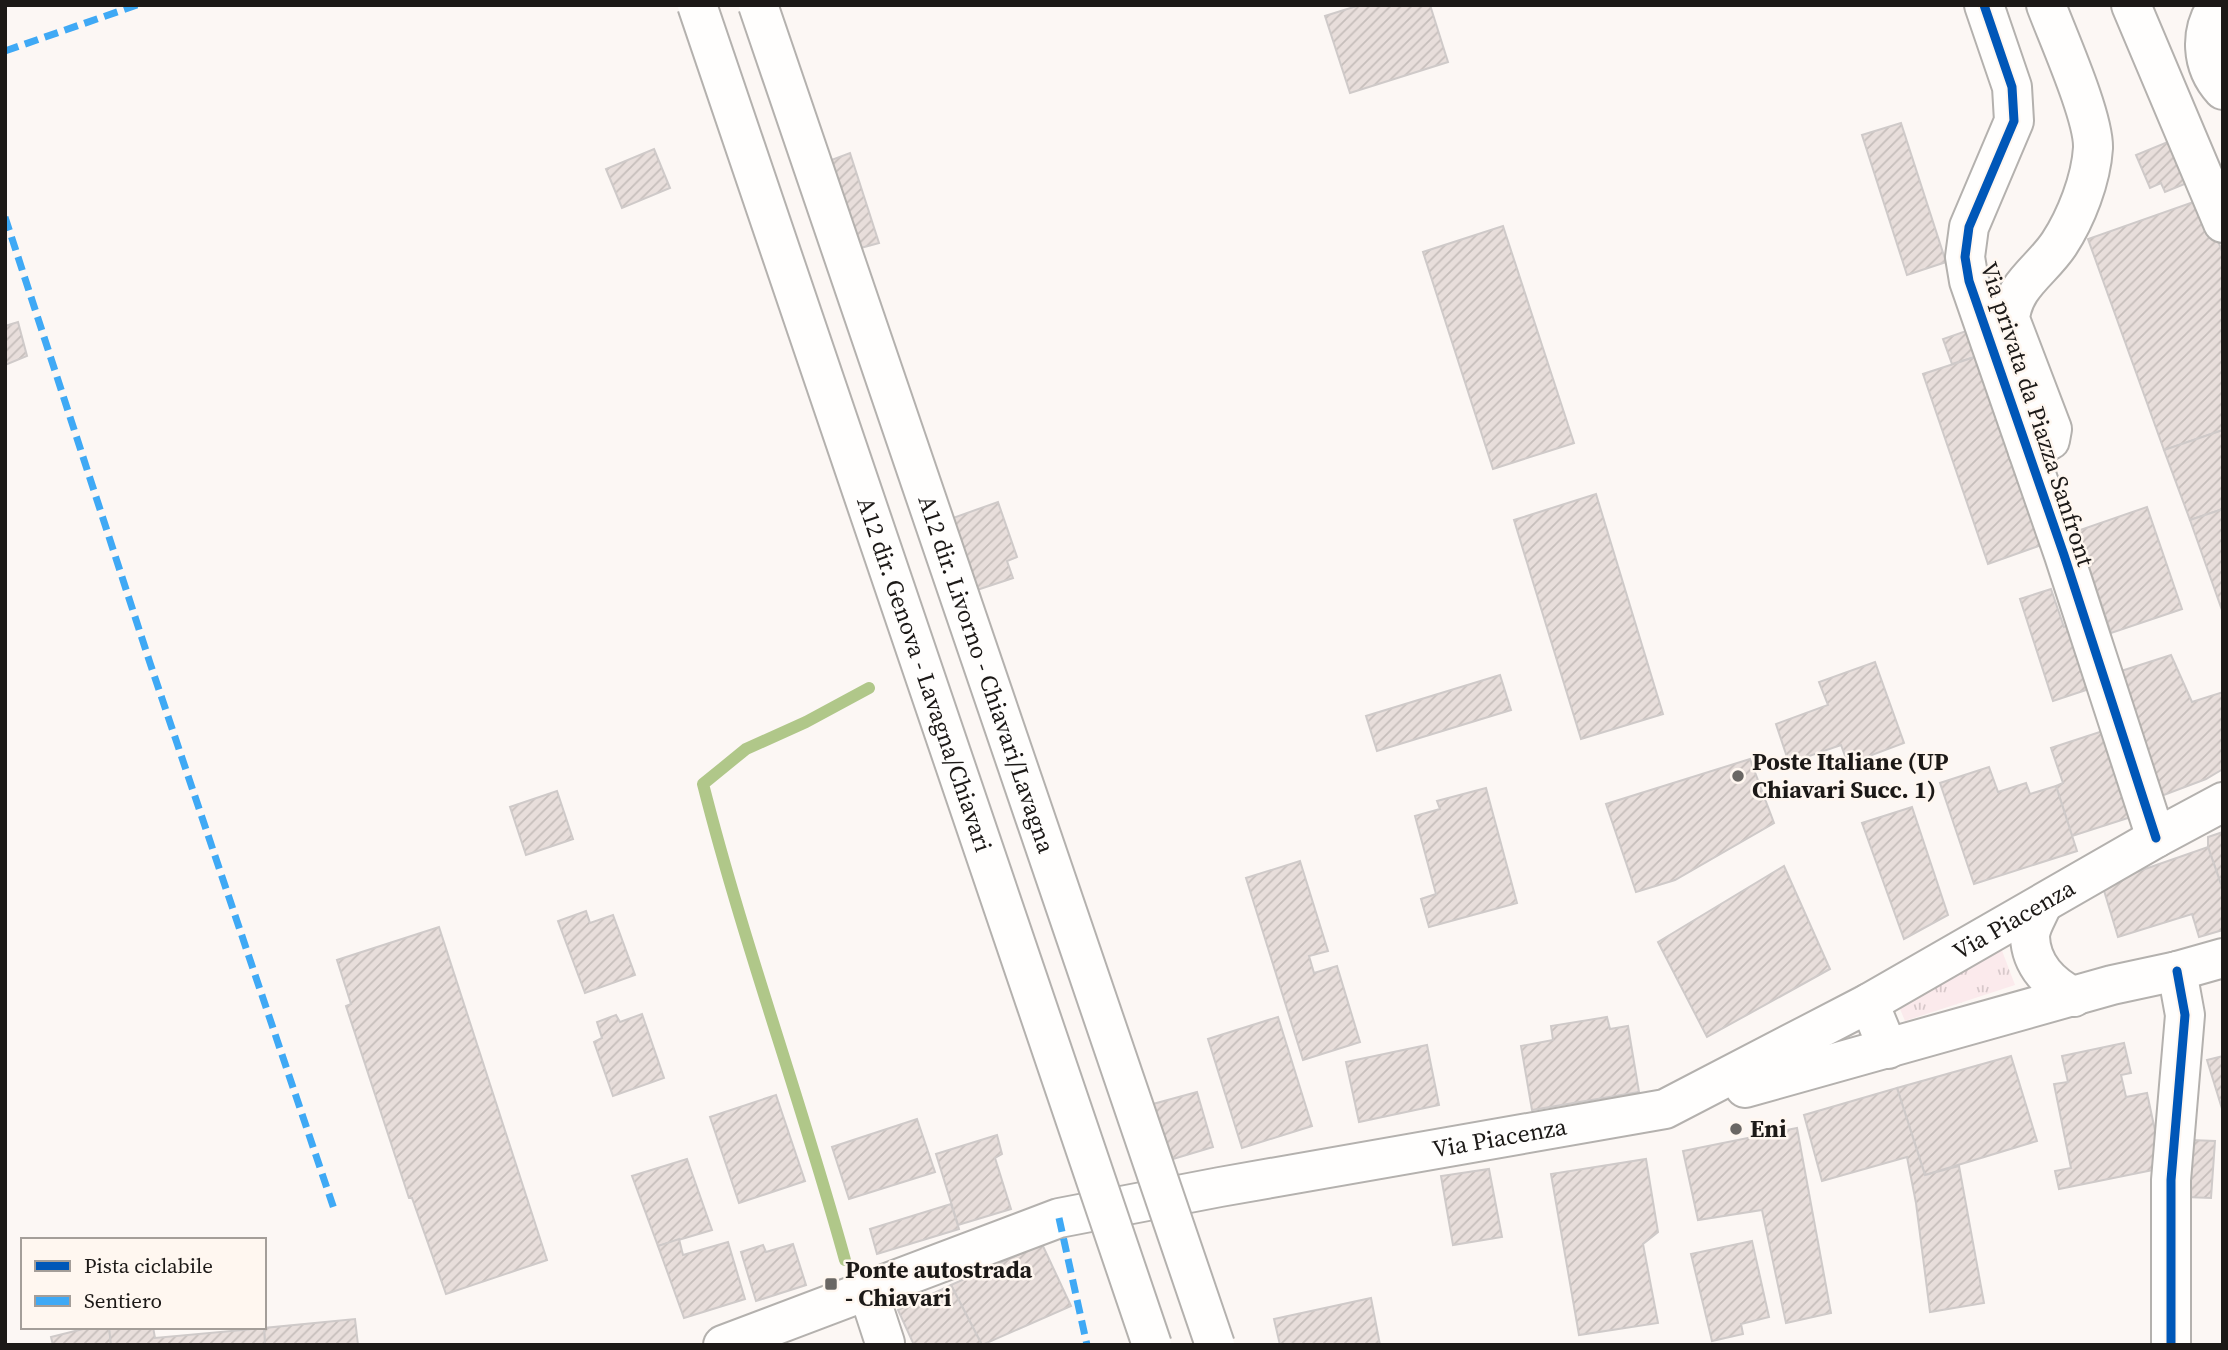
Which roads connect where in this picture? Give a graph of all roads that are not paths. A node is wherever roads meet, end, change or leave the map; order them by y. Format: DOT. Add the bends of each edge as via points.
graph roads {
  1 [pos="696,5"];
  2 [pos="758,5"];
  3 [pos="1983,5"];
  4 [pos="2046,5"];
  5 [pos="2131,5"];
  6 [pos="2204,14"];
  7 [pos="2223,90"];
  8 [pos="2223,223"];
  9 [pos="2028,451"];
  10 [pos="2223,803"];
  11 [pos="2156,838"];
  12 [pos="2042,905"];
  13 [pos="2223,958"];
  14 [pos="2177,971"];
  15 [pos="2074,997"];
  16 [pos="1869,1003"];
  17 [pos="1888,1049"];
  18 [pos="1665,1109"];
  19 [pos="868,1291"];
  20 [pos="885,1343"];
  21 [pos="723,1345"];
  22 [pos="1152,1345"];
  23 [pos="1214,1345"];
  24 [pos="2171,1345"];
  1 -- 22 [label="main road, A12 dir. Genova - Lavagna/Chiavari, bridge"];
  2 -- 23 [label="main road, A12 dir. Livorno - Chiavari/Lavagna, bridge"];
  3 -- 9 [label="main road, Via privata da Piazza Sanfront" via="2012,87 2014,121 1969,227 1965,257 1969,281"];
  4 -- 9 [label="main road" via="2093,146 2089,173 2058,244 2011,303 2010,319 2052,429 2050,440"];
  5 -- 8 [label="main road"];
  6 -- 7 [label="main road" via="2205,52 2210,71"];
  9 -- 11 [label="main road, Via privata da Piazza Sanfront"];
  10 -- 11 [label="main road, Via Piacenza"];
  11 -- 12 [label="main road, Via Piacenza"];
  12 -- 15 [label="main road" via="2030,935 2035,961 2056,988"];
  12 -- 16 [label="main road, Via Piacenza"];
  13 -- 14 [label="main road"];
  14 -- 15 [label="main road"];
  14 -- 24 [label="main road" via="2185,1016 2171,1180"];
  15 -- 17 [label="main road"];
  16 -- 17 [label="main road"];
  16 -- 18 [label="main road, Via Piacenza"];
  17 -- 18 [label="main road"];
  18 -- 19 [label="main road, Via Piacenza" via="1059,1218"];
  19 -- 20 [label="main road"];
  19 -- 21 [label="main road, Via Piacenza"];
}
